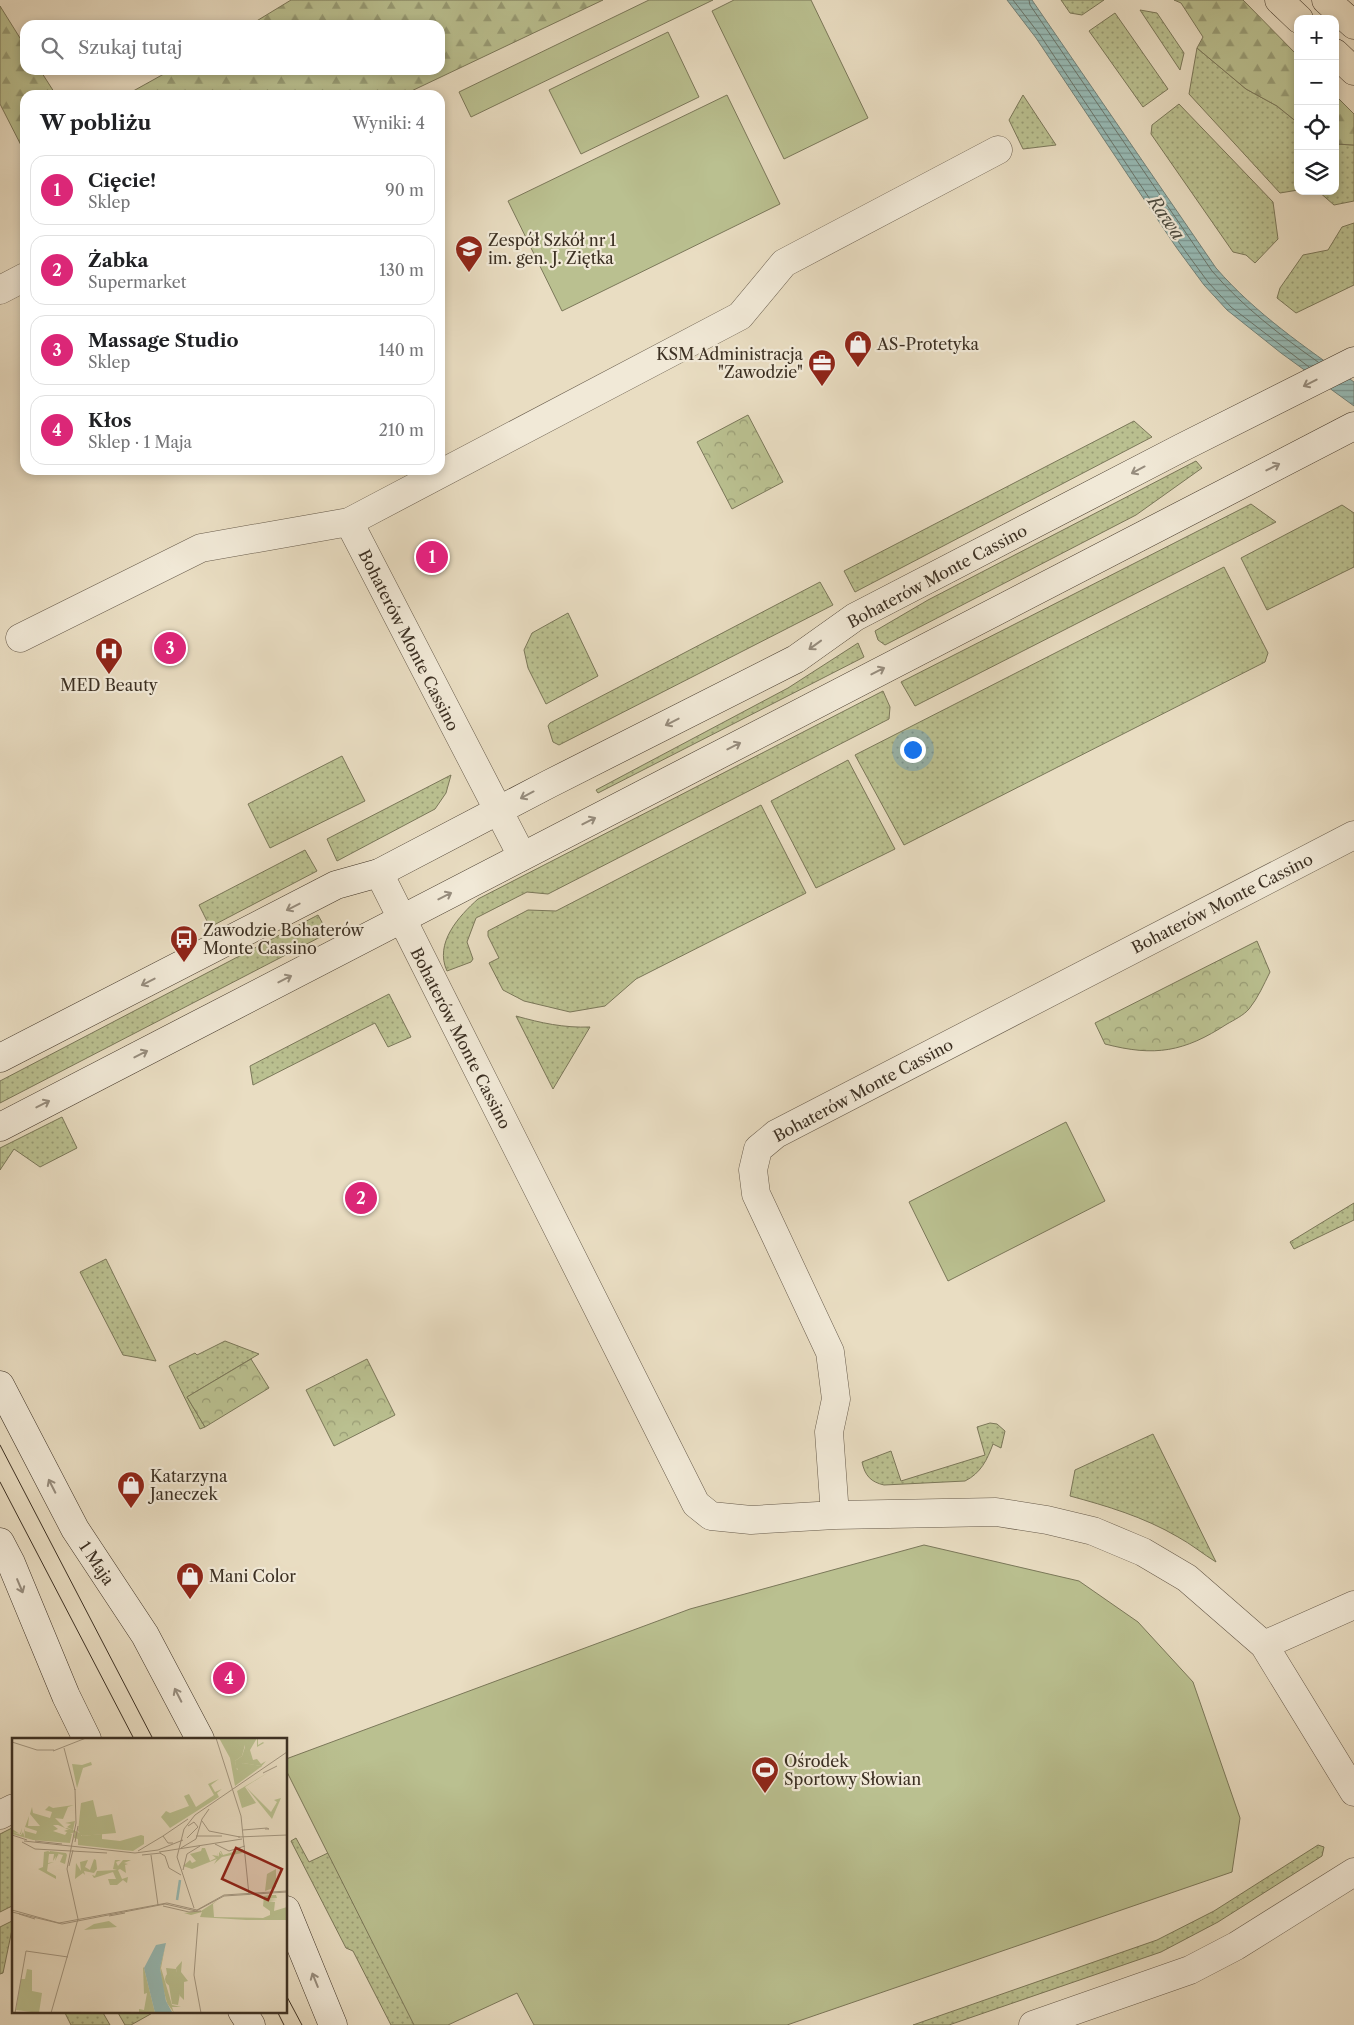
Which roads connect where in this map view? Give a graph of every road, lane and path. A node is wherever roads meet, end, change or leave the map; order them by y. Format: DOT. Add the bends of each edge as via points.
graph roads {
  1 [pos="1279,0"];
  2 [pos="1326,0"];
  3 [pos="1295,15"];
  4 [pos="1354,26"];
  5 [pos="1339,57"];
  6 [pos="1354,71"];
  7 [pos="998,150"];
  8 [pos="20,280"];
  9 [pos="0,290"];
  10 [pos="1354,361"];
  11 [pos="1354,426"];
  12 [pos="445,471"];
  13 [pos="437,475"];
  14 [pos="348,522"];
  15 [pos="20,638"];
  16 [pos="498,811"];
  17 [pos="1354,835"];
  18 [pos="522,856"];
  19 [pos="379,873"];
  20 [pos="402,918"];
  21 [pos="0,1058"];
  22 [pos="0,1126"];
  23 [pos="0,1385"];
  24 [pos="835,1515"];
  25 [pos="0,1542"];
  26 [pos="1354,1605"];
  27 [pos="1264,1645"];
  28 [pos="87,1738"];
  29 [pos="199,1738"];
  30 [pos="1354,1792"];
  31 [pos="12,1809"];
  32 [pos="0,1815"];
  33 [pos="1354,1872"];
  34 [pos="288,1915"];
  35 [pos="243,2012"];
  36 [pos="251,2025"];
  37 [pos="333,2025"];
  38 [pos="1033,2025"];
  1 -- 3 [label="main road"];
  2 -- 4 [label="main road"];
  5 -- 6 [label="main road"];
  7 -- 12 [label="street" via="784,263 740,316"];
  8 -- 9 [label="street"];
  10 -- 16 [label="street, Bohaterów Monte Cassino, one-way" via="855,617 796,659"];
  18 -- 11 [label="street, one-way"];
  13 -- 14 [label="street"];
  14 -- 15 [label="street" via="201,548"];
  14 -- 16 [label="street, Bohaterów Monte Cassino"];
  16 -- 18 [label="street, Bohaterów Monte Cassino"];
  16 -- 19 [label="street, Bohaterów Monte Cassino"];
  17 -- 24 [label="street, Bohaterów Monte Cassino" via="776,1134 758,1149 753,1170 756,1194 830,1352 836,1399 829,1432"];
  20 -- 18 [label="street, one-way"];
  19 -- 20 [label="street, Bohaterów Monte Cassino"];
  19 -- 21 [label="street, Bohaterów Monte Cassino, one-way" via="336,885"];
  22 -- 20 [label="street, one-way"];
  20 -- 24 [label="street, Bohaterów Monte Cassino" via="696,1504 711,1516 751,1520"];
  29 -- 23 [label="street, 1 Maja, one-way" via="145,1635 75,1529"];
  24 -- 27 [label="street" via="996,1512 1093,1531 1143,1552 1187,1578"];
  25 -- 28 [label="street, one-way"];
  26 -- 27 [label="street"];
  27 -- 30 [label="street"];
  31 -- 32 [label="street"];
  33 -- 38 [label="street" via="1236,1946 1190,1970"];
  37 -- 34 [label="street, one-way"];
  35 -- 36 [label="street"];
}
